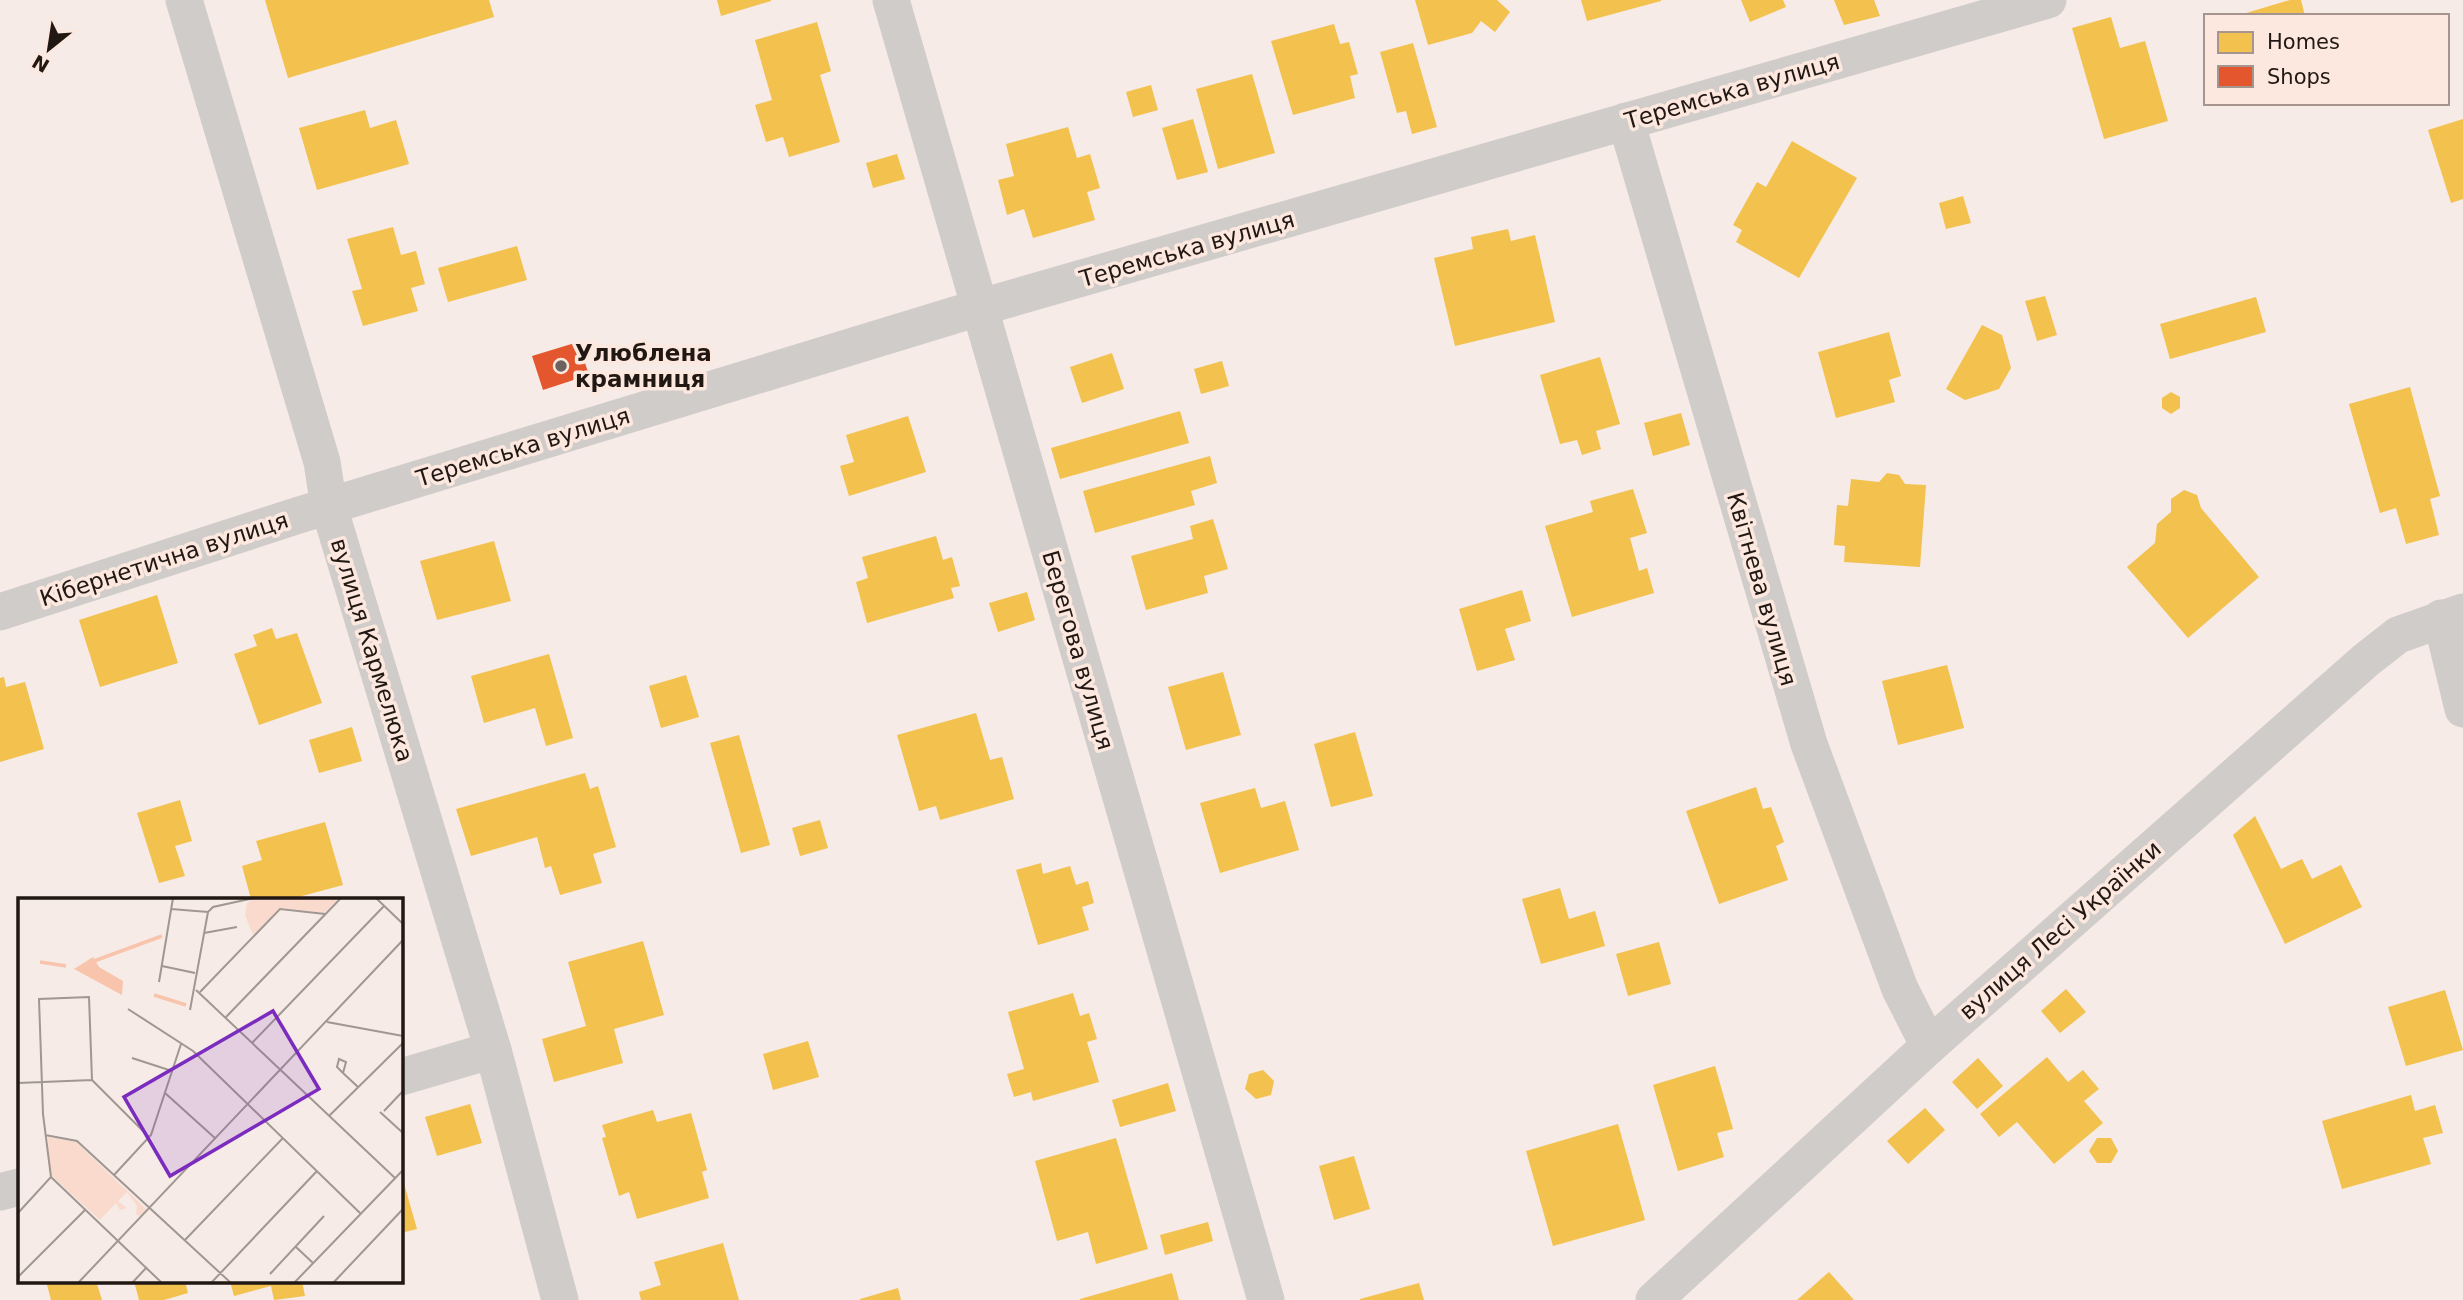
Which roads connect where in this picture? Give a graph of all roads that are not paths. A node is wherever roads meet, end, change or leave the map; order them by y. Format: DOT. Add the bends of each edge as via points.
graph roads {
  1 [pos="184,0"];
  2 [pos="891,0"];
  3 [pos="2048,0"];
  4 [pos="1626,121"];
  5 [pos="978,308"];
  6 [pos="329,507"];
  7 [pos="0,612"];
  8 [pos="2452,615"];
  9 [pos="2463,709"];
  10 [pos="1928,1046"];
  11 [pos="493,1050"];
  12 [pos="402,1077"];
  13 [pos="18,1187"];
  14 [pos="0,1192"];
  15 [pos="1677,1293"];
  16 [pos="560,1300"];
  17 [pos="1266,1300"];
  1 -- 6 [label="street, вулиця Кармелюка" via="322,462"];
  2 -- 5 [label="street, Берегова вулиця"];
  3 -- 4 [label="street, Теремська вулиця"];
  4 -- 5 [label="street, Теремська вулиця"];
  4 -- 10 [label="street, Квітнева вулиця" via="1809,744 1895,977"];
  5 -- 6 [label="street, Теремська вулиця"];
  5 -- 17 [label="street, Берегова вулиця"];
  6 -- 7 [label="street, Кібернетична вулиця"];
  6 -- 11 [label="street, вулиця Кармелюка"];
  8 -- 9 [label="street"];
  8 -- 10 [label="street, вулиця Лесі Українки" via="2398,635 2366,660"];
  10 -- 15 [label="street, вулиця Лесі Українки"];
  11 -- 12 [label="street"];
  11 -- 16 [label="street, вулиця Кармелюка"];
  13 -- 14 [label="street"];
}
